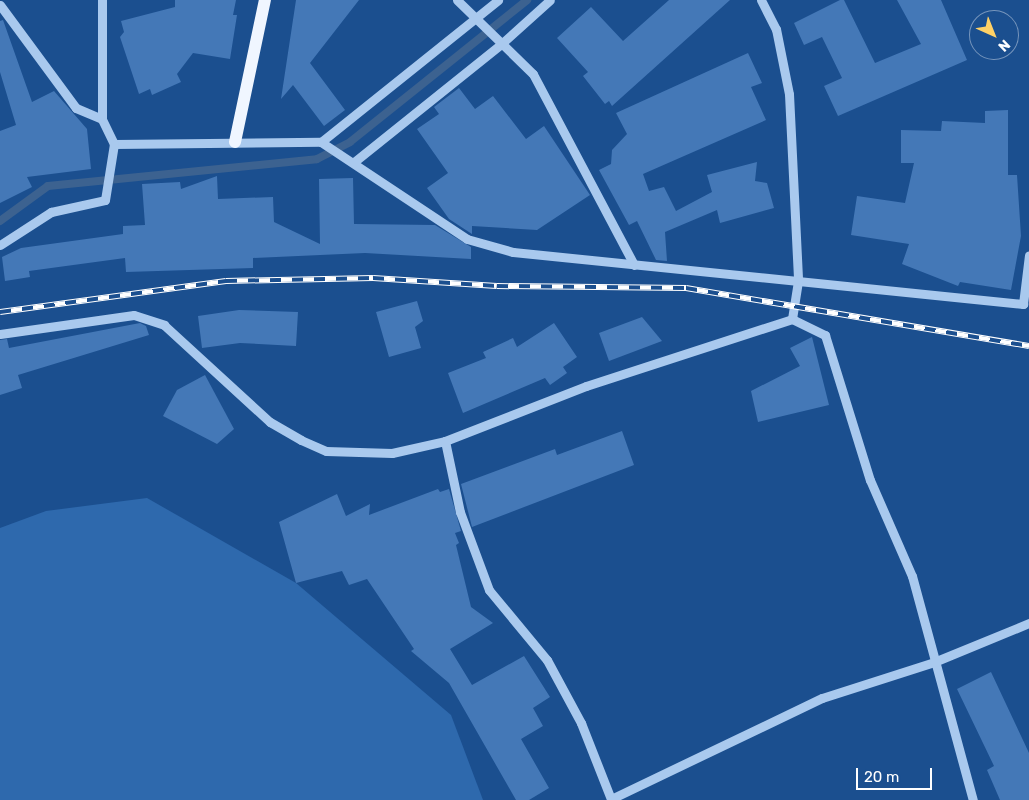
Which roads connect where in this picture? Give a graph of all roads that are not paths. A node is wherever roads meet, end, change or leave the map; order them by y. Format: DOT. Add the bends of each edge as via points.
graph roads {
  1 [pos="102,0"];
  2 [pos="265,0"];
  3 [pos="457,0"];
  4 [pos="498,0"];
  5 [pos="550,0"];
  6 [pos="761,0"];
  7 [pos="0,5"];
  8 [pos="475,19"];
  9 [pos="500,45"];
  10 [pos="102,119"];
  11 [pos="235,142"];
  12 [pos="321,142"];
  13 [pos="114,144"];
  14 [pos="354,162"];
  15 [pos="0,245"];
  16 [pos="1029,255"];
  17 [pos="634,265"];
  18 [pos="798,281"];
  19 [pos="792,319"];
  20 [pos="0,334"];
  21 [pos="445,441"];
  22 [pos="1027,624"];
  23 [pos="1029,634"];
  24 [pos="934,662"];
  25 [pos="974,800"];
  1 -- 10 [label="street"];
  2 -- 11 [label="main road"];
  3 -- 8 [label="street"];
  4 -- 8 [label="street"];
  5 -- 9 [label="street"];
  6 -- 18 [label="street" via="776,29 790,94"];
  7 -- 10 [label="street" via="76,108"];
  8 -- 9 [label="street"];
  8 -- 12 [label="street"];
  9 -- 14 [label="street"];
  9 -- 17 [label="street" via="533,74"];
  10 -- 13 [label="street"];
  11 -- 12 [label="street"];
  11 -- 13 [label="street"];
  12 -- 14 [label="street"];
  13 -- 15 [label="street" via="105,200 51,212"];
  14 -- 17 [label="street" via="467,239 513,252"];
  16 -- 18 [label="street" via="1022,304"];
  17 -- 18 [label="street"];
  18 -- 19 [label="street"];
  19 -- 21 [label="street" via="586,386"];
  19 -- 24 [label="street" via="825,335 870,480 912,576"];
  20 -- 21 [label="street" via="134,315 164,325 270,422 326,451 392,453"];
  21 -- 24 [label="street" via="460,512 489,590 547,660 581,723 611,799 822,698"];
  22 -- 23 [label="street"];
  22 -- 24 [label="street"];
  24 -- 25 [label="street"];
}
